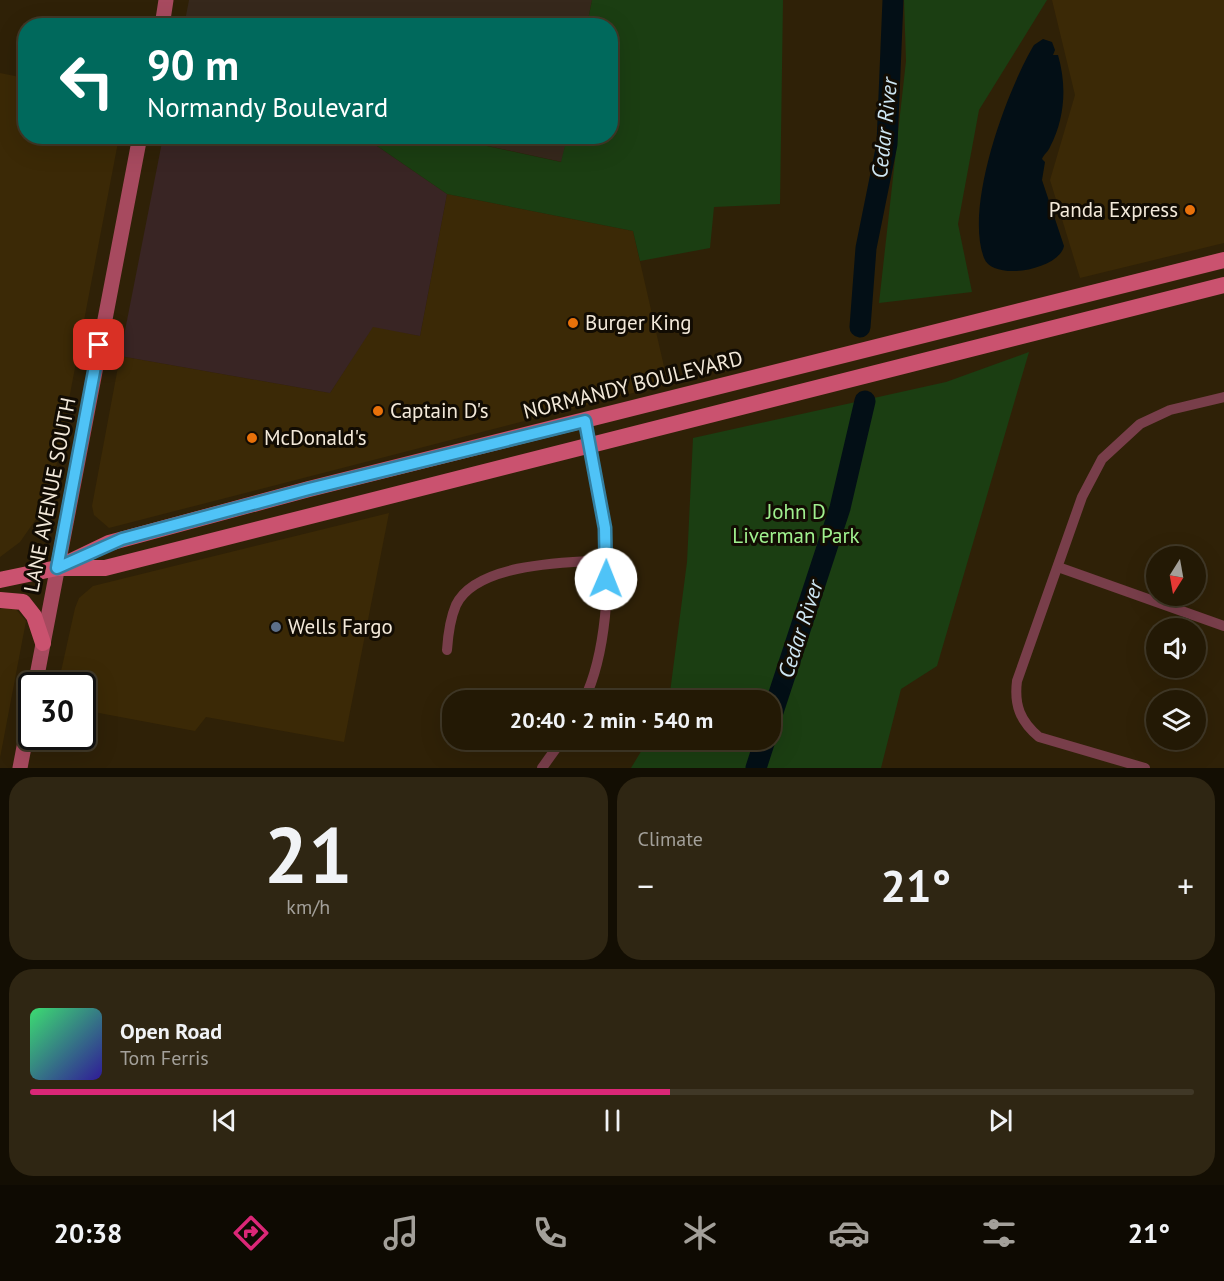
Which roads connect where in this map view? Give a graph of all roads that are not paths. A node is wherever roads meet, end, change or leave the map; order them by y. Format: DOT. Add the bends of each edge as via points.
graph roads {
  1 [pos="166,0"];
  2 [pos="163,18"];
  3 [pos="138,144"];
  4 [pos="1224,260"];
  5 [pos="1224,285"];
  6 [pos="783,371"];
  7 [pos="1224,397"];
  8 [pos="693,418"];
  9 [pos="585,421"];
  10 [pos="589,444"];
  11 [pos="607,560"];
  12 [pos="1058,567"];
  13 [pos="57,568"];
  14 [pos="0,580"];
  15 [pos="0,600"];
  16 [pos="1224,626"];
  17 [pos="43,643"];
  18 [pos="447,650"];
  19 [pos="38,672"];
  20 [pos="587,690"];
  21 [pos="23,750"];
  22 [pos="555,750"];
  23 [pos="20,768"];
  24 [pos="542,768"];
  25 [pos="1145,768"];
  1 -- 2 [label="main road"];
  3 -- 13 [label="main road, LANE AVENUE SOUTH"];
  4 -- 6 [label="main road, NORMANDY BOULEVARD"];
  5 -- 8 [label="main road, NORMANDY BOULEVARD"];
  6 -- 8 [label="main road" via="770,388 700,409"];
  6 -- 9 [label="main road, NORMANDY BOULEVARD"];
  7 -- 12 [label="street" via="1157,415 1126,434 1091,477"];
  8 -- 10 [label="main road, NORMANDY BOULEVARD"];
  9 -- 10 [label="street"];
  9 -- 13 [label="main road, NORMANDY BOULEVARD" via="118,540"];
  10 -- 11 [label="street"];
  10 -- 13 [label="main road, NORMANDY BOULEVARD" via="105,568"];
  11 -- 18 [label="street" via="549,563 485,578 457,603 449,626"];
  11 -- 20 [label="street" via="597,659"];
  12 -- 16 [label="street"];
  12 -- 25 [label="street" via="1017,681 1015,697 1024,721 1051,743"];
  13 -- 14 [label="main road, NORMANDY BOULEVARD"];
  13 -- 17 [label="main road, LANE AVENUE SOUTH"];
  15 -- 17 [label="main road" via="23,602 34,616"];
  17 -- 19 [label="main road, LANE AVENUE SOUTH"];
  21 -- 23 [label="main road"];
  22 -- 24 [label="street"];
}
